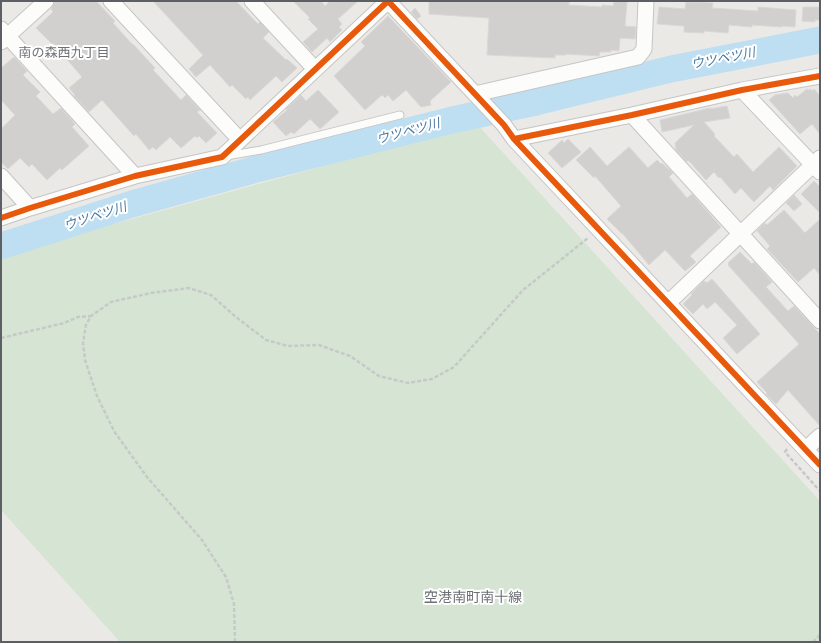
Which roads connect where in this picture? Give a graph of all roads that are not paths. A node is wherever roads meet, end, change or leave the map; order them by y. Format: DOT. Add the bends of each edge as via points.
graph roads {
  1 [pos="46,1"];
  2 [pos="112,1"];
  3 [pos="252,1"];
  4 [pos="388,1"];
  5 [pos="646,1"];
  6 [pos="3,36"];
  7 [pos="316,69"];
  8 [pos="820,76"];
  9 [pos="742,90"];
  10 [pos="478,96"];
  11 [pos="400,115"];
  12 [pos="632,115"];
  13 [pos="514,139"];
  14 [pos="240,140"];
  15 [pos="222,156"];
  16 [pos="818,165"];
  17 [pos="1,176"];
  18 [pos="135,176"];
  19 [pos="30,208"];
  20 [pos="1,218"];
  21 [pos="741,234"];
  22 [pos="668,303"];
  23 [pos="820,321"];
  24 [pos="820,436"];
  25 [pos="806,449"];
  26 [pos="820,465"];
  1 -- 6 [label="street"];
  2 -- 14 [label="street"];
  3 -- 7 [label="street"];
  4 -- 7 [label="street"];
  4 -- 10 [label="street"];
  5 -- 10 [label="street" via="644,49 638,57"];
  6 -- 18 [label="street"];
  7 -- 14 [label="street"];
  8 -- 9 [label="street"];
  9 -- 12 [label="street"];
  9 -- 16 [label="street"];
  10 -- 13 [label="street"];
  11 -- 15 [label="lane" via="261,150"];
  12 -- 13 [label="street"];
  12 -- 21 [label="street"];
  13 -- 22 [label="street"];
  14 -- 15 [label="street"];
  15 -- 18 [label="street"];
  16 -- 21 [label="street"];
  17 -- 19 [label="street"];
  18 -- 19 [label="street"];
  19 -- 20 [label="street"];
  21 -- 22 [label="street"];
  21 -- 23 [label="street"];
  22 -- 25 [label="street"];
  24 -- 25 [label="street"];
  25 -- 26 [label="street"];
}
